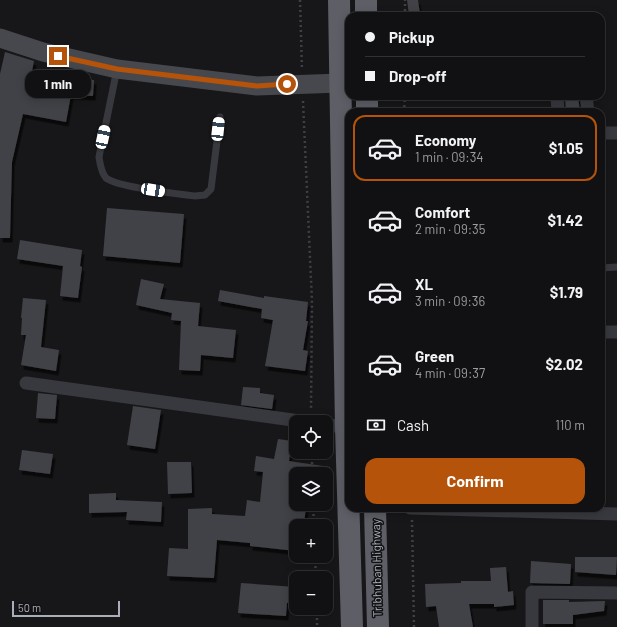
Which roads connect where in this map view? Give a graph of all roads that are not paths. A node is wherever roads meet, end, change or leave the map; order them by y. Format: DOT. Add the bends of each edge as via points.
graph roads {
  1 [pos="339,0"];
  2 [pos="366,0"];
  3 [pos="366,12"];
  4 [pos="0,38"];
  5 [pos="117,69"];
  6 [pos="341,83"];
  7 [pos="220,117"];
  8 [pos="605,133"];
  9 [pos="617,133"];
  10 [pos="617,267"];
  11 [pos="605,268"];
  12 [pos="605,332"];
  13 [pos="617,332"];
  14 [pos="26,383"];
  15 [pos="289,416"];
  16 [pos="336,426"];
  17 [pos="375,512"];
  18 [pos="548,512"];
  19 [pos="617,514"];
  20 [pos="617,593"];
  21 [pos="352,627"];
  22 [pos="378,627"];
  23 [pos="532,627"];
  1 -- 6 [label="highway"];
  2 -- 3 [label="highway"];
  4 -- 5 [label="main road" via="43,52"];
  5 -- 6 [label="main road" via="257,86"];
  5 -- 7 [label="lane" via="99,157 101,169 107,178 126,186 195,196 205,195 211,189"];
  6 -- 16 [label="highway"];
  8 -- 9 [label="street"];
  10 -- 11 [label="lane"];
  12 -- 13 [label="street"];
  14 -- 15 [label="street"];
  16 -- 21 [label="highway"];
  17 -- 22 [label="highway, Tribhuban Highway"];
  18 -- 19 [label="street"];
  20 -- 23 [label="street" via="532,592"];
}
